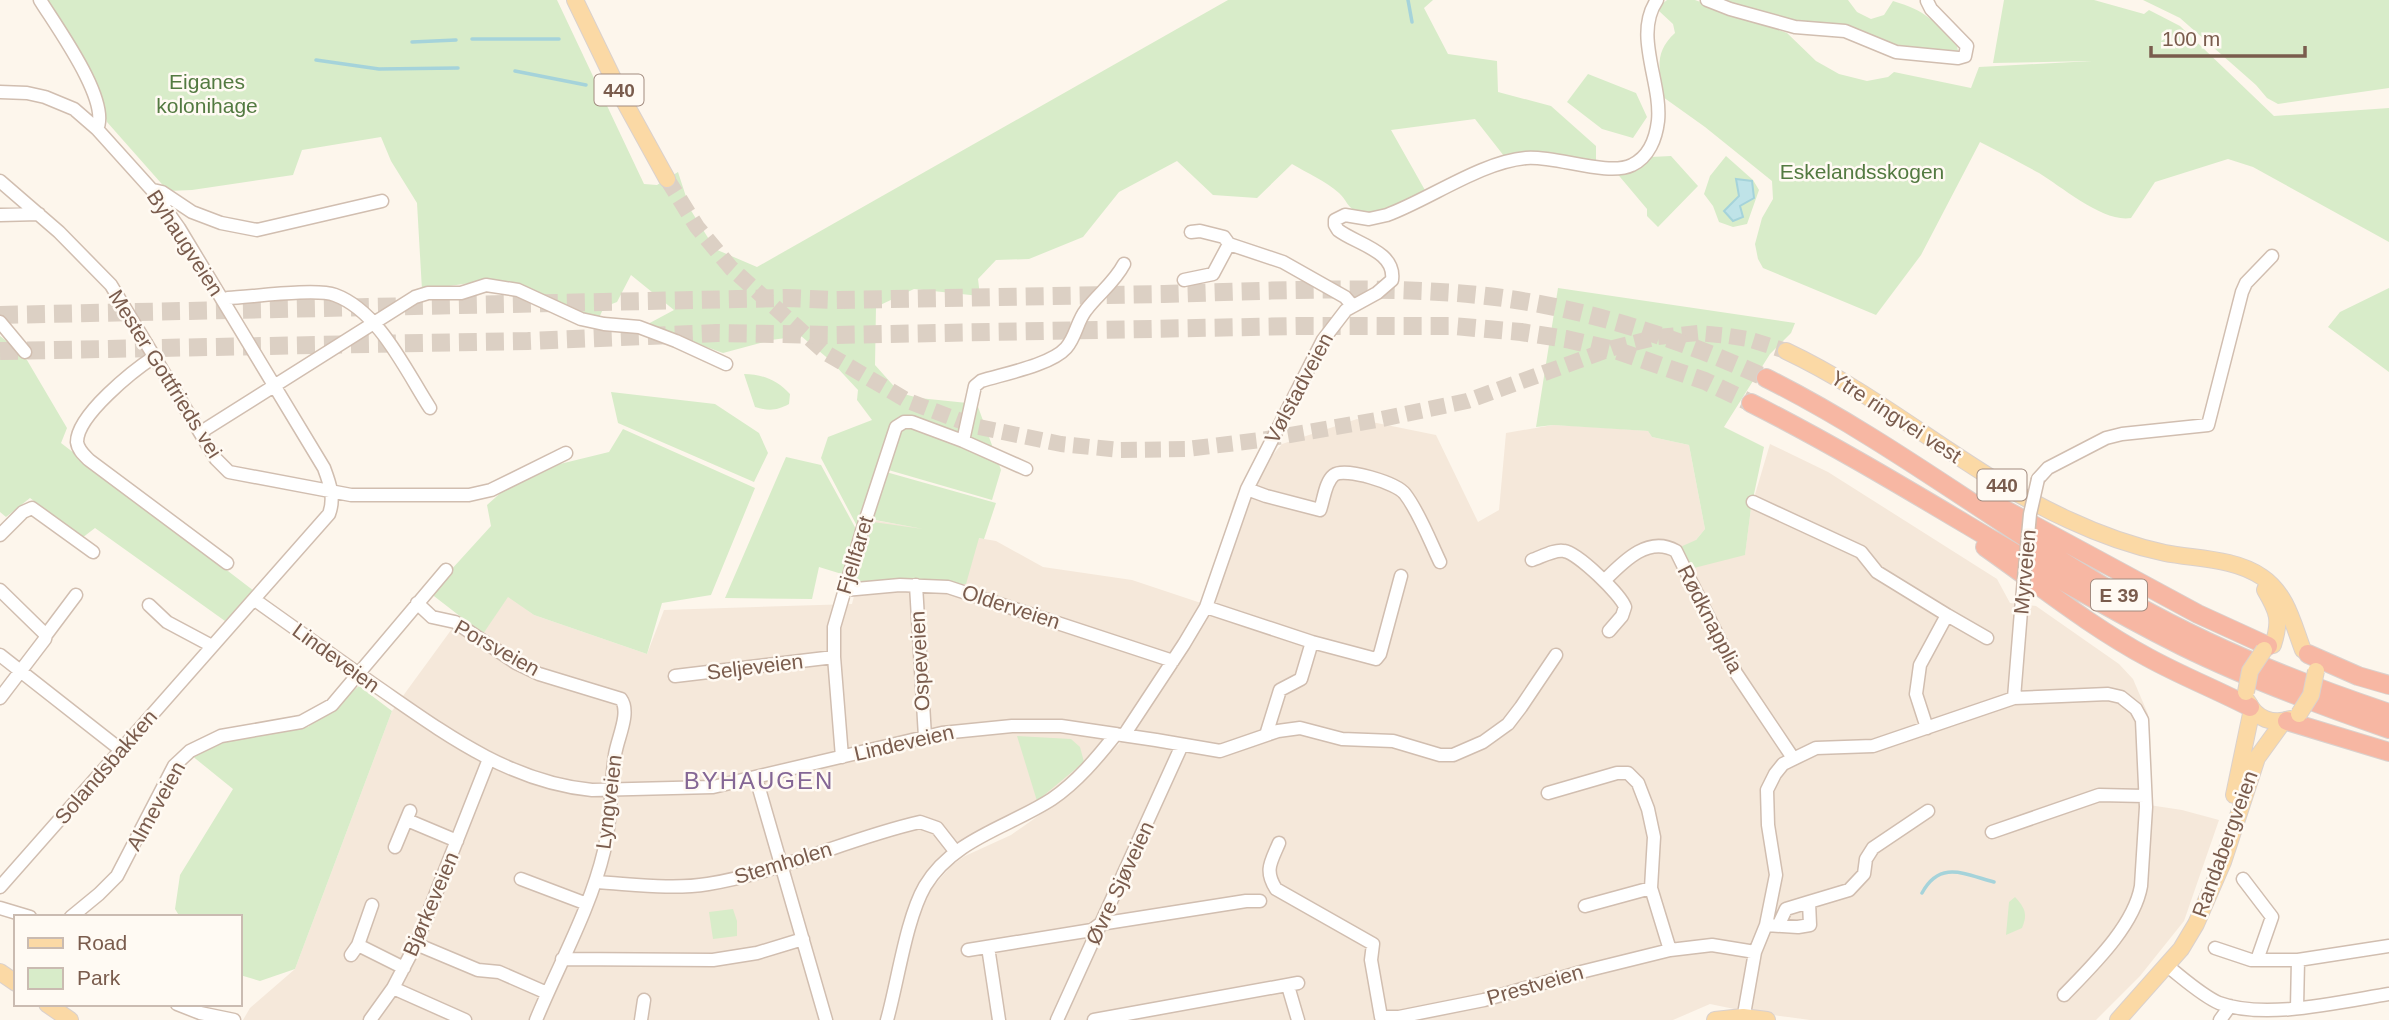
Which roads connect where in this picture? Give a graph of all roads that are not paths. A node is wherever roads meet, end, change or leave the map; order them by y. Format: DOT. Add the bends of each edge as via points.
graph roads {
  1 [pos="40,0"];
  2 [pos="575,0"];
  3 [pos="1657,0"];
  4 [pos="1707,0"];
  5 [pos="1927,1"];
  6 [pos="0,92"];
  7 [pos="97,129"];
  8 [pos="667,179"];
  9 [pos="0,181"];
  10 [pos="152,190"];
  11 [pos="382,201"];
  12 [pos="40,214"];
  13 [pos="0,215"];
  14 [pos="1191,232"];
  15 [pos="1229,244"];
  16 [pos="2272,256"];
  17 [pos="1124,264"];
  18 [pos="1184,280"];
  19 [pos="223,301"];
  20 [pos="1352,305"];
  21 [pos="0,322"];
  22 [pos="375,323"];
  23 [pos="1786,351"];
  24 [pos="25,352"];
  25 [pos="154,357"];
  26 [pos="726,364"];
  27 [pos="1766,378"];
  28 [pos="275,387"];
  29 [pos="1751,402"];
  30 [pos="430,408"];
  31 [pos="201,432"];
  32 [pos="963,441"];
  33 [pos="566,453"];
  34 [pos="1905,459"];
  35 [pos="1026,469"];
  36 [pos="1247,489"];
  37 [pos="332,492"];
  38 [pos="1923,499"];
  39 [pos="1753,502"];
  40 [pos="0,535"];
  41 [pos="93,552"];
  42 [pos="1532,560"];
  43 [pos="1440,562"];
  44 [pos="227,563"];
  45 [pos="2240,567"];
  46 [pos="446,570"];
  47 [pos="1401,576"];
  48 [pos="1604,582"];
  49 [pos="916,585"];
  50 [pos="0,590"];
  51 [pos="845,590"];
  52 [pos="76,595"];
  53 [pos="255,600"];
  54 [pos="417,603"];
  55 [pos="149,605"];
  56 [pos="1206,607"];
  57 [pos="1947,615"];
  58 [pos="1609,631"];
  59 [pos="46,635"];
  60 [pos="1987,638"];
  61 [pos="1312,642"];
  62 [pos="212,646"];
  63 [pos="2268,647"];
  64 [pos="2306,652"];
  65 [pos="1556,654"];
  66 [pos="0,655"];
  67 [pos="834,657"];
  68 [pos="1173,661"];
  69 [pos="22,671"];
  70 [pos="359,674"];
  71 [pos="676,676"];
  72 [pos="2389,685"];
  73 [pos="0,698"];
  74 [pos="2014,698"];
  75 [pos="621,699"];
  76 [pos="2250,703"];
  77 [pos="2389,713"];
  78 [pos="2290,719"];
  79 [pos="1927,728"];
  80 [pos="2389,729"];
  81 [pos="1120,734"];
  82 [pos="1266,735"];
  83 [pos="925,737"];
  84 [pos="1182,745"];
  85 [pos="121,750"];
  86 [pos="2389,752"];
  87 [pos="842,757"];
  88 [pos="1793,758"];
  89 [pos="489,759"];
  90 [pos="756,778"];
  91 [pos="612,791"];
  92 [pos="1548,793"];
  93 [pos="2145,796"];
  94 [pos="1928,811"];
  95 [pos="1992,832"];
  96 [pos="457,841"];
  97 [pos="1279,843"];
  98 [pos="395,847"];
  99 [pos="955,851"];
  100 [pos="782,865"];
  101 [pos="0,866"];
  102 [pos="11,875"];
  103 [pos="521,879"];
  104 [pos="2243,879"];
  105 [pos="595,882"];
  106 [pos="0,887"];
  107 [pos="1651,888"];
  108 [pos="1260,901"];
  109 [pos="1809,902"];
  110 [pos="587,904"];
  111 [pos="372,905"];
  112 [pos="1585,906"];
  113 [pos="0,908"];
  114 [pos="23,915"];
  115 [pos="73,915"];
  116 [pos="1100,924"];
  117 [pos="1773,924"];
  118 [pos="803,939"];
  119 [pos="416,944"];
  120 [pos="2389,946"];
  121 [pos="988,947"];
  122 [pos="2215,948"];
  123 [pos="968,950"];
  124 [pos="1670,950"];
  125 [pos="1755,952"];
  126 [pos="562,959"];
  127 [pos="2257,960"];
  128 [pos="2298,960"];
  129 [pos="2166,965"];
  130 [pos="404,968"];
  131 [pos="393,988"];
  132 [pos="547,993"];
  133 [pos="2389,994"];
  134 [pos="2064,995"];
  135 [pos="645,1000"];
  136 [pos="2130,1005"];
  137 [pos="50,1006"];
  138 [pos="182,1006"];
  139 [pos="2230,1006"];
  140 [pos="2297,1008"];
  141 [pos="1743,1018"];
  142 [pos="70,1020"];
  143 [pos="234,1020"];
  144 [pos="370,1020"];
  145 [pos="465,1020"];
  146 [pos="536,1020"];
  147 [pos="641,1020"];
  148 [pos="826,1020"];
  149 [pos="887,1020"];
  150 [pos="999,1020"];
  151 [pos="1057,1020"];
  152 [pos="1094,1020"];
  153 [pos="1298,1020"];
  154 [pos="1715,1020"];
  155 [pos="1767,1020"];
  156 [pos="2108,1020"];
  157 [pos="2118,1020"];
  158 [pos="2220,1020"];
  1 -- 7 [label="street" via="87,75 99,112"];
  2 -- 8 [label="main road, 440"];
  3 -- 20 [label="street, Vølstadveien" via="1648,30 1658,116 1644,156 1619,169 1525,158 1494,166 1387,215 1338,217 1338,230 1380,254 1392,271 1390,284"];
  4 -- 5 [label="street" via="1795,27 1845,31 1896,52 1965,56 1966,46"];
  6 -- 7 [label="street, Byhaugveien" via="60,101"];
  7 -- 10 [label="street, Byhaugveien"];
  9 -- 12 [label="street, Mester Gottfrieds vei"];
  10 -- 11 [label="street" via="220,223 257,230"];
  10 -- 19 [label="street, Byhaugveien"];
  12 -- 13 [label="street"];
  12 -- 25 [label="street, Mester Gottfrieds vei" via="111,285"];
  14 -- 15 [label="street" via="1224,237"];
  15 -- 18 [label="street" via="1213,274"];
  15 -- 20 [label="street" via="1292,266"];
  16 -- 74 [label="street, Myrveien, bridge" via="2242,292 2208,425 2106,438 2048,468 2038,479 2030,514"];
  17 -- 32 [label="street" via="1083,314 1064,350 978,384"];
  19 -- 22 [label="street" via="303,293 334,295"];
  19 -- 28 [label="street, Byhaugveien"];
  20 -- 36 [label="street, Vølstadveien" via="1322,340"];
  21 -- 24 [label="street"];
  22 -- 26 [label="street" via="423,294 461,293 492,285 518,290 581,319 639,327"];
  22 -- 28 [label="street"];
  22 -- 30 [label="street"];
  23 -- 45 [label="main road, Ytre ringvei vest / 440" via="1847,384 2047,510 2142,547"];
  25 -- 31 [label="street, Mester Gottfrieds vei"];
  25 -- 44 [label="street" via="125,377 100,403 77,442 89,460"];
  27 -- 34 [label="highway, E 39"];
  28 -- 31 [label="street"];
  28 -- 37 [label="street, Byhaugveien" via="324,468"];
  29 -- 38 [label="highway, E 39"];
  31 -- 37 [label="street, Mester Gottfrieds vei" via="229,472"];
  32 -- 35 [label="street, Fjellfaret"];
  32 -- 51 [label="street, Fjellfaret" via="912,422 896,427"];
  33 -- 37 [label="street, Mester Gottfrieds vei" via="481,494"];
  34 -- 63 [label="highway, E 39" via="1928,464 2146,587"];
  34 -- 77 [label="highway, E 39" via="2137,606 2280,674"];
  36 -- 43 [label="street" via="1320,510 1328,483 1340,472 1390,484 1409,499"];
  36 -- 56 [label="street, Vølstadveien"];
  37 -- 53 [label="street, Solandsbakken" via="329,514"];
  38 -- 76 [label="highway, E 39" via="1931,513 2107,633 2148,657"];
  38 -- 80 [label="highway, E 39" via="2183,646"];
  39 -- 57 [label="street" via="1861,552 1877,572"];
  40 -- 41 [label="street" via="26,509 35,509"];
  42 -- 48 [label="street" via="1564,551"];
  45 -- 63 [label="main road" via="2276,609 2279,623"];
  45 -- 64 [label="main road, Ytre ringvei vest / 440" via="2265,579 2282,598"];
  46 -- 54 [label="street, Almeveien"];
  47 -- 61 [label="street" via="1377,658"];
  48 -- 58 [label="street" via="1625,607"];
  48 -- 88 [label="street, Rødknapplia" via="1647,548 1666,545 1676,551 1736,673"];
  49 -- 51 [label="street, Olderveien"];
  49 -- 68 [label="street, Olderveien" via="960,590"];
  49 -- 83 [label="street, Ospeveien"];
  50 -- 59 [label="street"];
  51 -- 67 [label="street, Fjellfaret" via="834,627"];
  52 -- 59 [label="street"];
  53 -- 62 [label="street, Solandsbakken"];
  53 -- 70 [label="street, Lindeveien"];
  54 -- 70 [label="street, Almeveien"];
  54 -- 75 [label="street, Porsveien" via="432,617 455,622 539,674"];
  55 -- 62 [label="street" via="167,622"];
  56 -- 61 [label="street"];
  56 -- 68 [label="street, Vølstadveien"];
  57 -- 60 [label="street"];
  57 -- 79 [label="street" via="1920,665 1916,694"];
  59 -- 69 [label="street"];
  61 -- 82 [label="street" via="1301,679 1280,690"];
  62 -- 85 [label="street, Solandsbakken"];
  63 -- 64 [label="main road" via="2291,644"];
  63 -- 76 [label="main road, bridge" via="2250,671"];
  64 -- 72 [label="highway"];
  64 -- 78 [label="main road, 440, bridge" via="2316,671 2313,691"];
  65 -- 82 [label="street, Lindeveien" via="1508,724 1453,755 1393,741 1342,739 1300,728"];
  66 -- 69 [label="street"];
  67 -- 71 [label="street, Seljeveien"];
  67 -- 87 [label="street, Fjellfaret"];
  68 -- 81 [label="street, Vølstadveien"];
  69 -- 73 [label="street"];
  69 -- 85 [label="street"];
  70 -- 89 [label="street, Lindeveien" via="429,724"];
  70 -- 115 [label="street, Almeveien" via="332,705 301,722 221,736 187,753 174,766 117,876"];
  74 -- 79 [label="street"];
  74 -- 93 [label="street" via="2108,694 2128,701 2142,719"];
  75 -- 91 [label="street, Lyngveien" via="625,708"];
  76 -- 78 [label="main road" via="2268,720"];
  76 -- 129 [label="main road, Randabergveien" via="2231,809 2215,859 2191,921"];
  78 -- 86 [label="highway"];
  78 -- 129 [label="main road, Randabergveien" via="2256,758 2204,909"];
  79 -- 88 [label="street" via="1873,746 1816,748"];
  81 -- 83 [label="street, Lindeveien" via="1061,726 1012,726"];
  81 -- 84 [label="street, Lindeveien"];
  81 -- 99 [label="street, Vølstadveien" via="1054,798"];
  82 -- 84 [label="street, Lindeveien" via="1225,751"];
  83 -- 87 [label="street, Lindeveien"];
  84 -- 116 [label="street, Øvre Sjøveien"];
  85 -- 102 [label="street, Solandsbakken"];
  87 -- 90 [label="street, Lindeveien"];
  88 -- 117 [label="street" via="1783,764 1767,790 1776,875"];
  89 -- 91 [label="street, Lindeveien" via="517,772 580,789"];
  89 -- 96 [label="street, Bjørkeveien"];
  90 -- 91 [label="street, Lindeveien" via="694,789"];
  90 -- 100 [label="street"];
  91 -- 105 [label="street, Lyngveien" via="610,825"];
  92 -- 107 [label="street" via="1628,773 1644,797 1654,837"];
  93 -- 95 [label="street" via="2099,795"];
  93 -- 134 [label="street" via="2140,897 2129,918"];
  94 -- 109 [label="street" via="1873,848 1864,874 1849,890"];
  96 -- 98 [label="street, Bjørkeveien" via="409,815"];
  96 -- 119 [label="street, Bjørkeveien"];
  97 -- 124 [label="street, Prestveien" via="1269,868 1276,889 1373,944 1371,960 1381,1017 1484,1000"];
  99 -- 100 [label="street, Stemholen" via="937,828 920,822"];
  99 -- 149 [label="street, Vølstadveien" via="927,882 917,903"];
  100 -- 105 [label="street, Stemholen" via="706,885"];
  100 -- 118 [label="street"];
  101 -- 102 [label="street"];
  102 -- 106 [label="street, Solandsbakken"];
  103 -- 110 [label="street"];
  104 -- 127 [label="street" via="2272,917"];
  105 -- 110 [label="street, Lyngveien"];
  107 -- 112 [label="street"];
  107 -- 124 [label="street"];
  108 -- 116 [label="street"];
  109 -- 117 [label="street" via="1786,909"];
  109 -- 117 [label="street" via="1810,925"];
  110 -- 126 [label="street, Lyngveien"];
  111 -- 130 [label="street, Bjørkeveien" via="354,950"];
  113 -- 114 [label="street"];
  116 -- 121 [label="street" via="1091,930"];
  116 -- 151 [label="street, Øvre Sjøveien"];
  117 -- 125 [label="street"];
  118 -- 126 [label="street" via="713,960"];
  118 -- 148 [label="street"];
  119 -- 130 [label="street, Bjørkeveien"];
  119 -- 132 [label="street"];
  120 -- 128 [label="street"];
  121 -- 123 [label="street"];
  121 -- 150 [label="street"];
  122 -- 127 [label="street"];
  124 -- 125 [label="street, Prestveien" via="1712,945"];
  125 -- 141 [label="street"];
  126 -- 132 [label="street, Lyngveien"];
  127 -- 128 [label="street"];
  128 -- 140 [label="street"];
  129 -- 136 [label="main road, Randabergveien"];
  129 -- 139 [label="street"];
  130 -- 131 [label="street, Bjørkeveien"];
  131 -- 144 [label="street, Bjørkeveien"];
  131 -- 145 [label="street"];
  132 -- 146 [label="street, Lyngveien"];
  133 -- 140 [label="street"];
  135 -- 147 [label="street"];
  136 -- 156 [label="main road, Randabergveien"];
  136 -- 157 [label="main road, Randabergveien"];
  137 -- 142 [label="main road"];
  138 -- 143 [label="street"];
  139 -- 140 [label="street" via="2248,1012"];
  139 -- 158 [label="street"];
  141 -- 154 [label="main road"];
  141 -- 155 [label="main road"];
  152 -- 153 [label="street" via="1293,985"];
}
